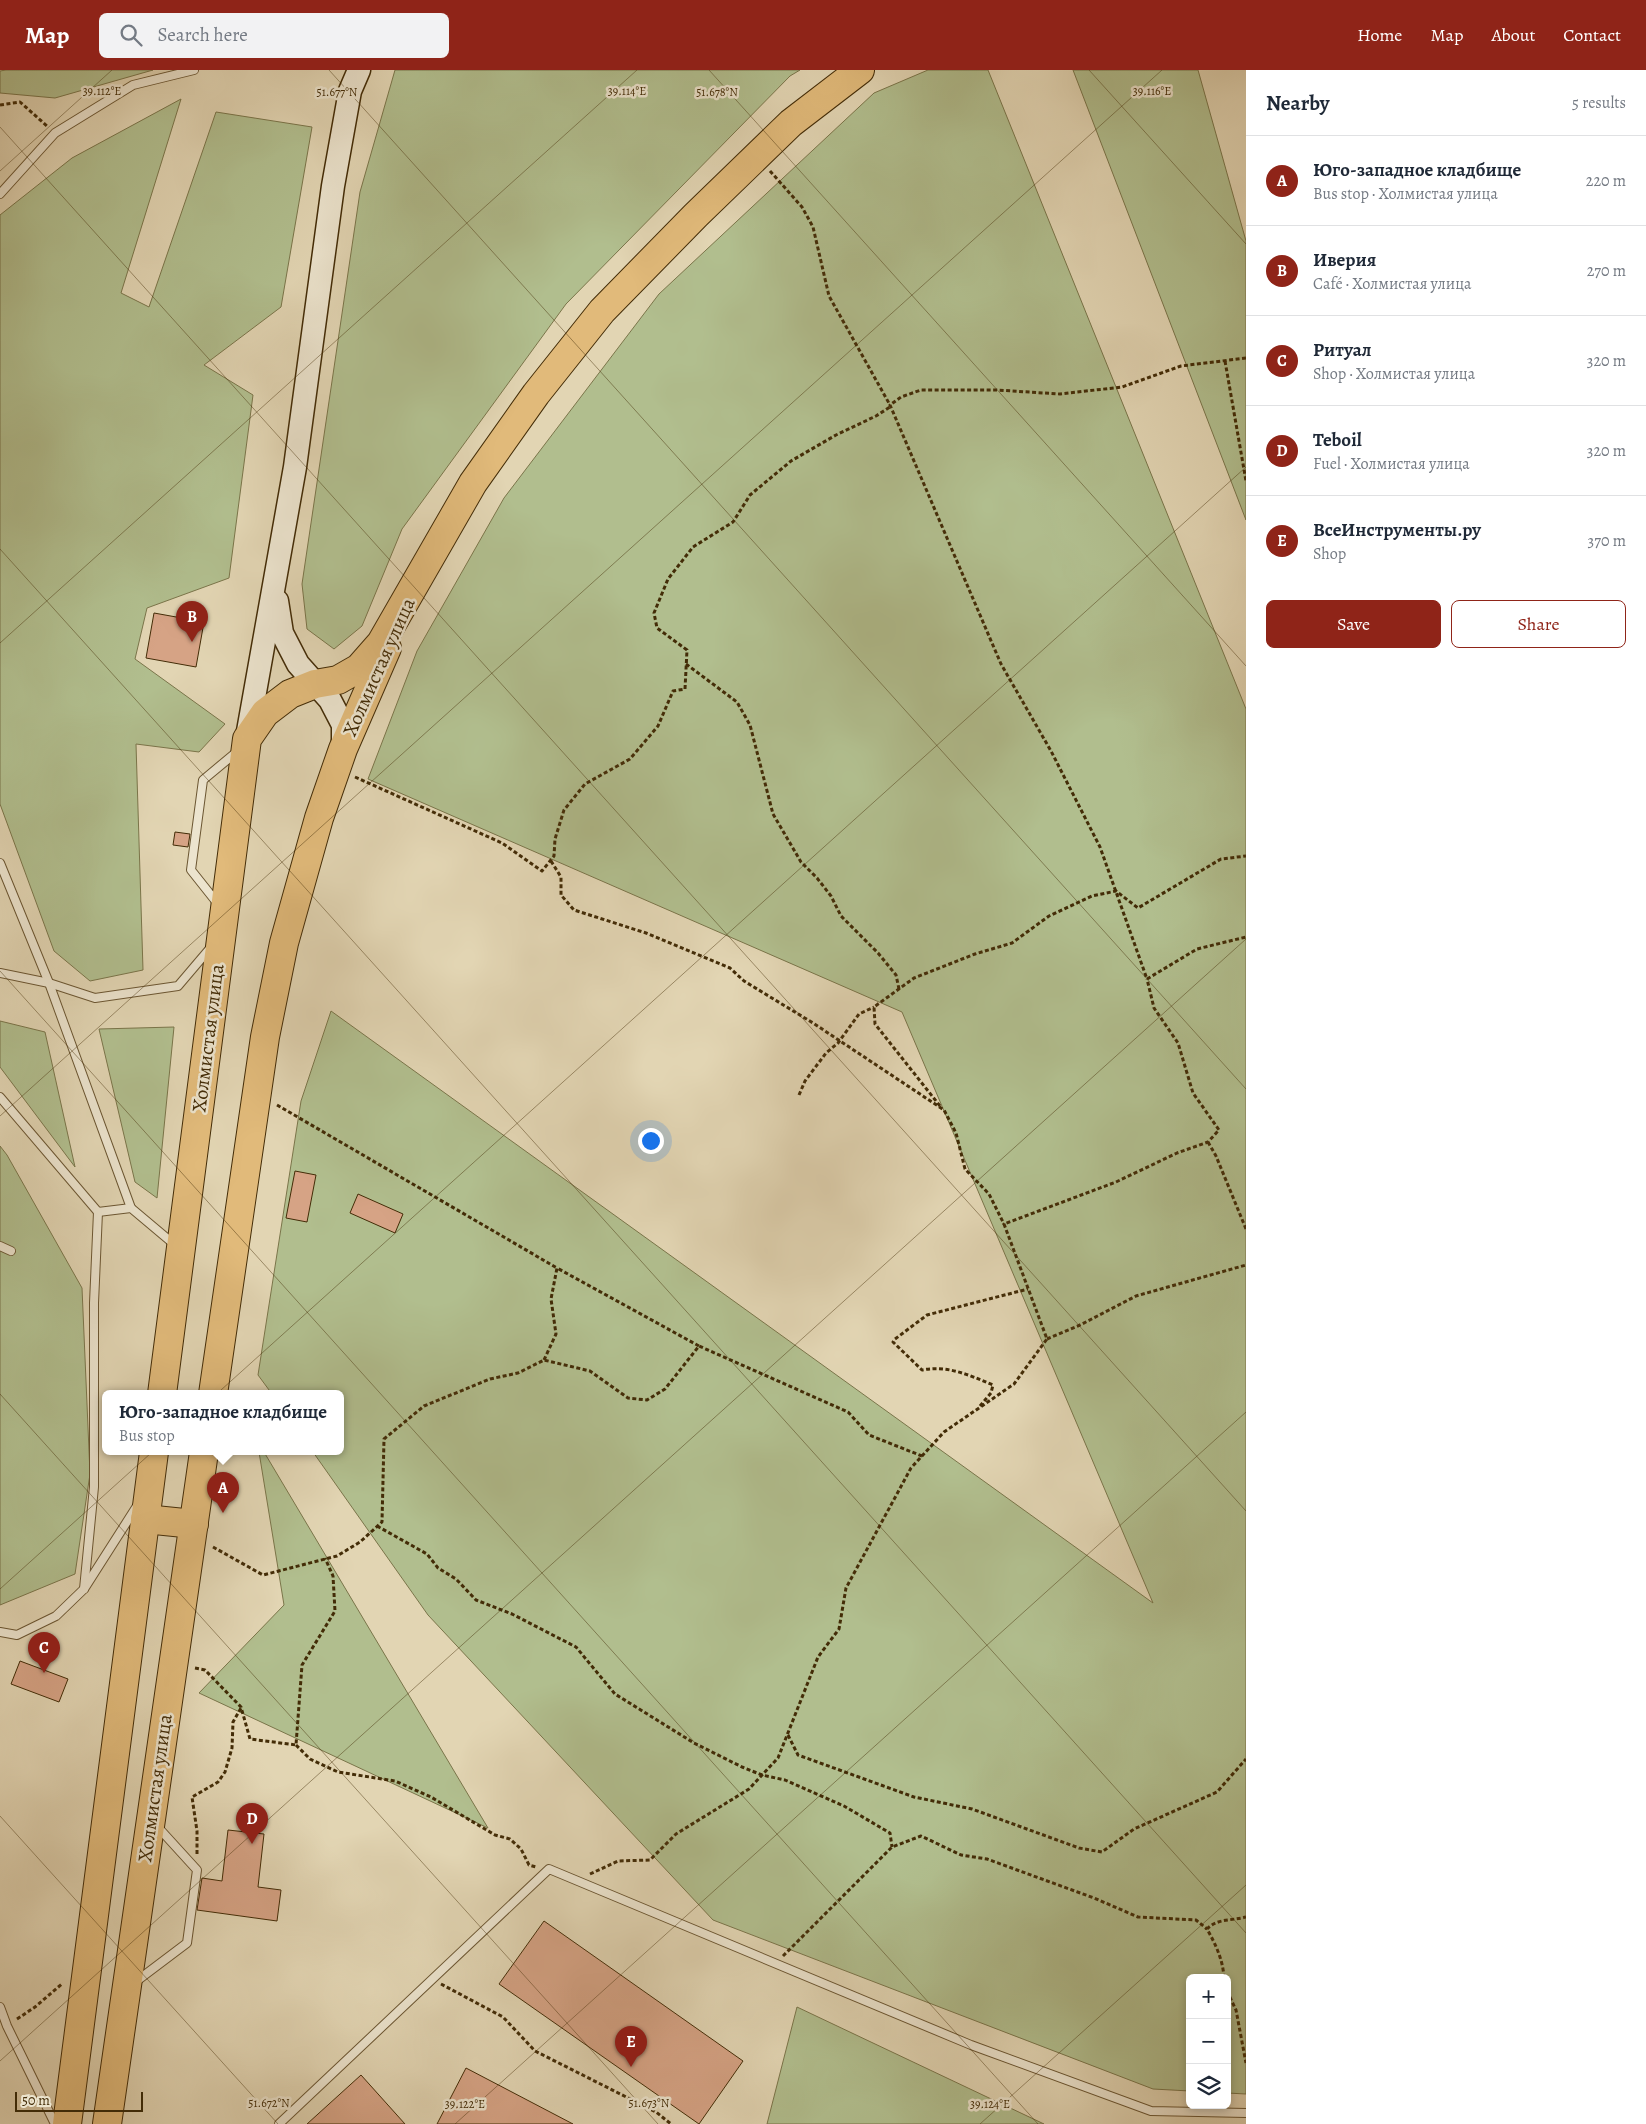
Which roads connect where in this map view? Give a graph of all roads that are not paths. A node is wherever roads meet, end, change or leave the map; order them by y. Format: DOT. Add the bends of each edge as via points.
graph roads {
  1 [pos="194,70"];
  2 [pos="359,70"];
  3 [pos="860,70"];
  4 [pos="0,194"];
  5 [pos="278,558"];
  6 [pos="415,584"];
  7 [pos="315,684"];
  8 [pos="247,742"];
  9 [pos="340,759"];
  10 [pos="0,862"];
  11 [pos="223,923"];
  12 [pos="0,973"];
  13 [pos="49,983"];
  14 [pos="0,1097"];
  15 [pos="131,1208"];
  16 [pos="98,1212"];
  17 [pos="0,1246"];
  18 [pos="180,1249"];
  19 [pos="11,1251"];
  20 [pos="162,1390"];
  21 [pos="214,1390"];
  22 [pos="154,1455"];
  23 [pos="204,1455"];
  24 [pos="150,1485"];
  25 [pos="145,1519"];
  26 [pos="193,1529"];
  27 [pos="84,1590"];
  28 [pos="0,1632"];
  29 [pos="151,1820"];
  30 [pos="126,1989"];
  31 [pos="0,2007"];
  32 [pos="1246,2114"];
  33 [pos="55,2124"];
  34 [pos="67,2124"];
  35 [pos="106,2124"];
  36 [pos="279,2124"];
  1 -- 4 [label="lane" via="133,86 55,133"];
  2 -- 5 [label="main road" via="350,90 332,186 295,467"];
  3 -- 6 [label="highway" via="791,123 602,310 536,394 473,483"];
  5 -- 7 [label="main road" via="277,604 282,633 298,664"];
  5 -- 8 [label="main road"];
  6 -- 7 [label="highway, Холмистая улица" via="380,643 359,668 338,680"];
  6 -- 9 [label="highway, Холмистая улица"];
  7 -- 8 [label="highway, Холмистая улица" via="290,694 265,713"];
  7 -- 9 [label="main road" via="330,700 343,725"];
  8 -- 11 [label="highway, Холмистая улица"];
  8 -- 11 [label="lane" via="202,780 191,870"];
  9 -- 21 [label="highway, Холмистая улица" via="319,818 284,944 265,1036"];
  10 -- 13 [label="lane"];
  11 -- 13 [label="lane" via="178,986 96,998"];
  11 -- 18 [label="highway, Холмистая улица"];
  12 -- 13 [label="lane"];
  13 -- 15 [label="lane"];
  14 -- 16 [label="lane"];
  15 -- 16 [label="lane"];
  15 -- 18 [label="lane"];
  16 -- 27 [label="lane" via="94,1303 94,1487"];
  17 -- 19 [label="lane"];
  18 -- 20 [label="highway, Холмистая улица"];
  22 -- 24 [label="highway"];
  23 -- 26 [label="highway, Холмистая улица"];
  24 -- 25 [label="highway"];
  24 -- 27 [label="lane"];
  25 -- 26 [label="highway"];
  25 -- 34 [label="highway"];
  26 -- 29 [label="highway, Холмистая улица"];
  27 -- 28 [label="lane" via="56,1616 17,1635"];
  29 -- 30 [label="highway, Холмистая улица"];
  29 -- 30 [label="lane" via="197,1870 187,1943"];
  30 -- 35 [label="highway, Холмистая улица"];
  31 -- 33 [label="lane"];
  32 -- 36 [label="lane" via="1150,2111 971,2045 549,1869"];
}
